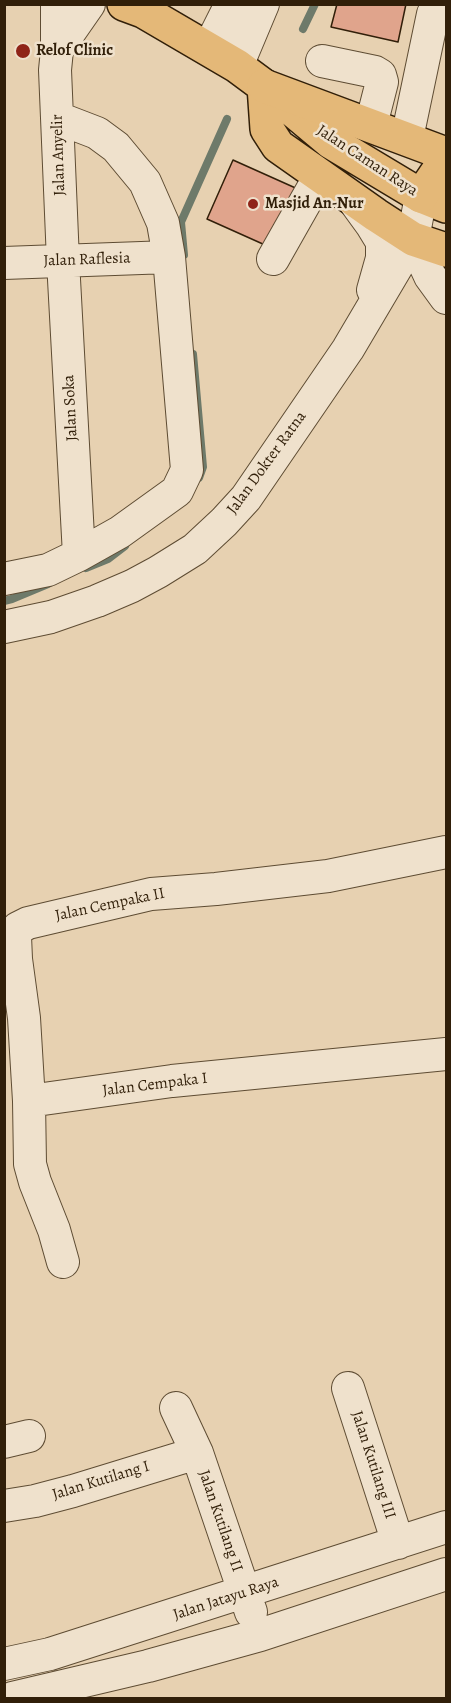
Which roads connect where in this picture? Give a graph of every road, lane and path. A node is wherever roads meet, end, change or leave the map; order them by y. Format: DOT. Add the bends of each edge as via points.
graph roads {
  1 [pos="57,4"];
  2 [pos="90,4"];
  3 [pos="124,4"];
  4 [pos="231,4"];
  5 [pos="263,4"];
  6 [pos="433,14"];
  7 [pos="209,48"];
  8 [pos="57,50"];
  9 [pos="322,61"];
  10 [pos="237,66"];
  11 [pos="264,86"];
  12 [pos="58,118"];
  13 [pos="371,125"];
  14 [pos="407,138"];
  15 [pos="447,154"];
  16 [pos="447,164"];
  17 [pos="321,176"];
  18 [pos="352,198"];
  19 [pos="434,201"];
  20 [pos="413,239"];
  21 [pos="447,250"];
  22 [pos="169,257"];
  23 [pos="273,259"];
  24 [pos="63,261"];
  25 [pos="4,263"];
  26 [pos="447,298"];
  27 [pos="348,349"];
  28 [pos="79,555"];
  29 [pos="4,579"];
  30 [pos="4,627"];
  31 [pos="447,852"];
  32 [pos="14,1022"];
  33 [pos="447,1054"];
  34 [pos="29,1101"];
  35 [pos="63,1262"];
  36 [pos="348,1388"];
  37 [pos="176,1408"];
  38 [pos="197,1453"];
  39 [pos="4,1506"];
  40 [pos="447,1527"];
  41 [pos="398,1543"];
  42 [pos="447,1574"];
  43 [pos="244,1593"];
  44 [pos="260,1635"];
  45 [pos="4,1664"];
  46 [pos="12,1698"];
  1 -- 8 [label="street, Jalan Anyelir"];
  2 -- 8 [label="street"];
  3 -- 7 [label="main road, Jalan Caman Raya"];
  4 -- 7 [label="street"];
  5 -- 10 [label="street"];
  6 -- 14 [label="street"];
  7 -- 10 [label="main road, Jalan Caman Raya"];
  8 -- 12 [label="street, Jalan Anyelir"];
  9 -- 13 [label="street" via="380,75 382,82"];
  10 -- 11 [label="main road, Jalan Caman Raya"];
  11 -- 13 [label="main road"];
  11 -- 17 [label="main road" via="267,129 278,146"];
  11 -- 19 [label="main road, Jalan Caman Raya" via="331,142"];
  12 -- 22 [label="street" via="97,133 116,147 145,182 163,223"];
  12 -- 24 [label="street, Jalan Anyelir"];
  13 -- 14 [label="main road"];
  14 -- 15 [label="main road"];
  16 -- 19 [label="main road" via="440,168"];
  17 -- 18 [label="main road"];
  17 -- 23 [label="street"];
  18 -- 20 [label="main road"];
  18 -- 27 [label="street, Jalan Dokter Ratna" via="382,242 382,258"];
  19 -- 20 [label="street, Jalan Dokter Ratna"];
  20 -- 21 [label="main road"];
  20 -- 26 [label="street" via="430,276"];
  20 -- 27 [label="street, Jalan Dokter Ratna"];
  22 -- 24 [label="street, Jalan Raflesia"];
  22 -- 28 [label="street" via="187,470 177,491 120,532"];
  24 -- 25 [label="street, Jalan Raflesia"];
  24 -- 28 [label="street, Jalan Soka"];
  27 -- 30 [label="street, Jalan Dokter Ratna" via="246,498 195,549 150,577 97,601 51,617"];
  28 -- 29 [label="street" via="48,570"];
  31 -- 32 [label="street, Jalan Cempaka II" via="328,876 151,894 28,923 18,928 15,936"];
  32 -- 34 [label="street, Jalan Cempaka II"];
  33 -- 34 [label="street, Jalan Cempaka I" via="172,1081"];
  34 -- 35 [label="street" via="30,1164"];
  36 -- 41 [label="street, Jalan Kutilang III"];
  37 -- 38 [label="street, Jalan Kutilang II"];
  38 -- 39 [label="street, Jalan Kutilang I" via="73,1491"];
  38 -- 43 [label="street, Jalan Kutilang II"];
  40 -- 41 [label="street, Jalan Jatayu Raya"];
  41 -- 43 [label="street, Jalan Jatayu Raya"];
  42 -- 44 [label="street"];
  43 -- 44 [label="street, Jalan Kutilang II"];
  43 -- 45 [label="street, Jalan Jatayu Raya" via="50,1654"];
  44 -- 46 [label="street"];
}
